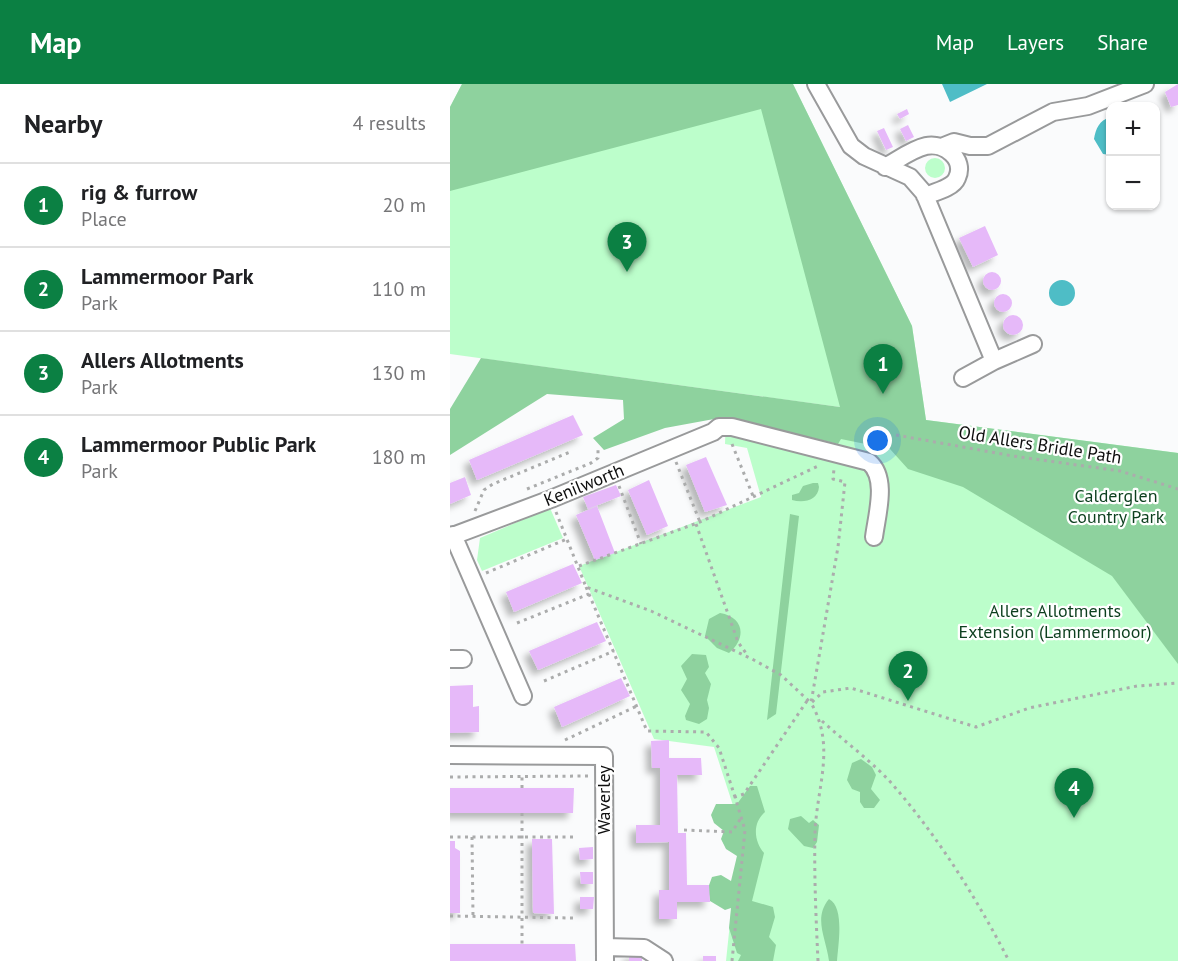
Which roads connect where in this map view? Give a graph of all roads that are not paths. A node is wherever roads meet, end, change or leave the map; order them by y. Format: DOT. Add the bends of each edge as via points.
graph roads {
  1 [pos="816,84"];
  2 [pos="1145,84"];
  3 [pos="944,146"];
  4 [pos="885,167"];
  5 [pos="925,196"];
  6 [pos="1032,344"];
  7 [pos="994,361"];
  8 [pos="963,378"];
  9 [pos="452,536"];
  10 [pos="874,537"];
  11 [pos="523,696"];
  12 [pos="450,755"];
  13 [pos="605,954"];
  14 [pos="664,961"];
  1 -- 4 [label="street" via="851,146"];
  2 -- 3 [label="street" via="1098,103 1053,112 988,146 954,142"];
  3 -- 4 [label="street" via="928,145"];
  3 -- 5 [label="street" via="957,162 957,180"];
  4 -- 5 [label="street" via="910,177"];
  5 -- 7 [label="street"];
  6 -- 7 [label="street"];
  7 -- 8 [label="street"];
  9 -- 10 [label="street, Kenilworth" via="551,499 718,427 732,427 869,462 877,469 880,483"];
  9 -- 11 [label="street, Kenilworth"];
  12 -- 13 [label="street, Waverley" via="604,756"];
  13 -- 14 [label="street" via="644,948"];
}
